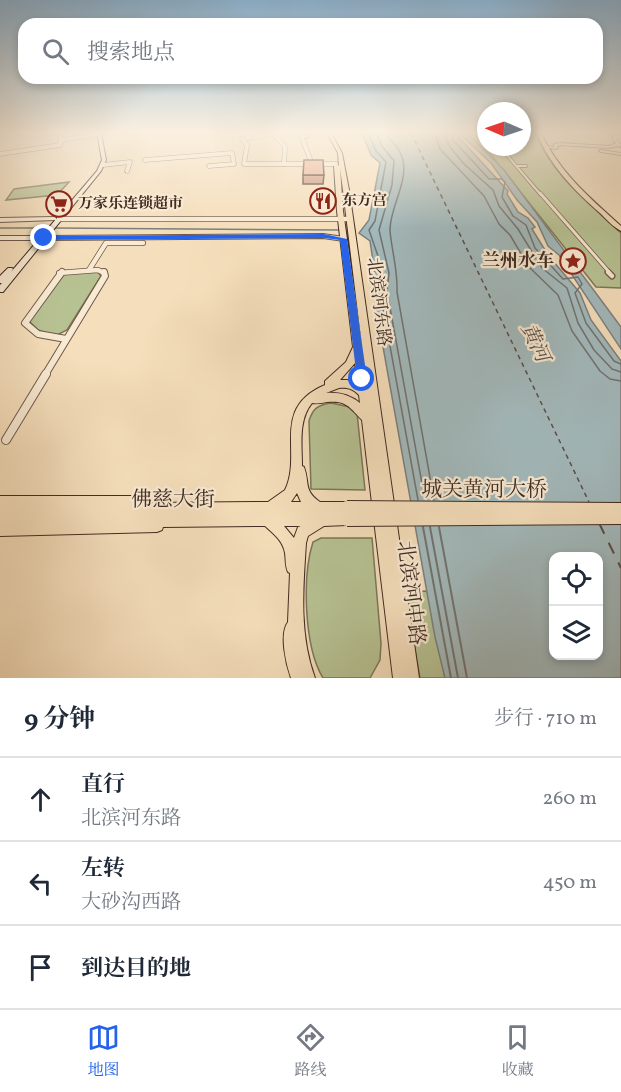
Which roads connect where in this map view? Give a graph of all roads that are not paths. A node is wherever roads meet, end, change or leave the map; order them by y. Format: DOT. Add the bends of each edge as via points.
graph roads {
  1 [pos="336,164"];
  2 [pos="96,165"];
  3 [pos="103,165"];
  4 [pos="106,165"];
  5 [pos="129,165"];
  6 [pos="226,165"];
  7 [pos="341,165"];
  8 [pos="516,165"];
  9 [pos="525,165"];
  10 [pos="559,165"];
  11 [pos="209,166"];
  12 [pos="127,171"];
  13 [pos="0,220"];
  14 [pos="346,220"];
  15 [pos="55,221"];
  16 [pos="621,229"];
  17 [pos="42,236"];
  18 [pos="346,236"];
  19 [pos="0,238"];
  20 [pos="143,243"];
  21 [pos="89,270"];
  22 [pos="612,276"];
  23 [pos="0,281"];
  24 [pos="0,290"];
  25 [pos="66,339"];
  26 [pos="358,343"];
  27 [pos="367,362"];
  28 [pos="360,386"];
  29 [pos="317,395"];
  30 [pos="370,415"];
  31 [pos="6,440"];
  32 [pos="0,502"];
  33 [pos="0,510"];
  34 [pos="621,510"];
  35 [pos="321,513"];
  36 [pos="347,513"];
  37 [pos="95,514"];
  38 [pos="186,514"];
  39 [pos="268,514"];
  40 [pos="383,514"];
  41 [pos="621,517"];
  42 [pos="0,521"];
  43 [pos="0,529"];
  44 [pos="396,652"];
  45 [pos="298,678"];
  46 [pos="308,678"];
  47 [pos="392,678"];
  48 [pos="401,678"];
  49 [pos="411,678"];
  1 -- 14 [label="main road, 北滨河东路"];
  2 -- 15 [label="main road"];
  3 -- 4 [label="street"];
  3 -- 15 [label="main road"];
  5 -- 12 [label="street"];
  6 -- 11 [label="street"];
  7 -- 14 [label="main road, 北滨河东路"];
  8 -- 9 [label="street"];
  8 -- 22 [label="street"];
  10 -- 16 [label="main road"];
  13 -- 15 [label="street"];
  14 -- 15 [label="street"];
  14 -- 18 [label="main road, 北滨河东路"];
  15 -- 17 [label="main road"];
  17 -- 18 [label="street"];
  17 -- 19 [label="street"];
  17 -- 23 [label="main road"];
  17 -- 24 [label="main road"];
  18 -- 26 [label="main road, 北滨河东路"];
  18 -- 27 [label="main road, 北滨河东路"];
  20 -- 21 [label="street" via="106,243"];
  21 -- 25 [label="street" via="98,270 105,276"];
  21 -- 25 [label="street" via="65,270 56,275 27,316 31,331"];
  25 -- 31 [label="street"];
  26 -- 28 [label="main road, 北滨河东路"];
  26 -- 29 [label="main road" via="350,364"];
  27 -- 28 [label="main road"];
  27 -- 30 [label="main road, 北滨河东路"];
  28 -- 29 [label="main road" via="341,383"];
  28 -- 30 [label="main road"];
  29 -- 30 [label="main road" via="345,397"];
  29 -- 35 [label="main road" via="302,419 299,479 306,499"];
  29 -- 39 [label="main road" via="302,406 297,416 290,494"];
  30 -- 40 [label="main road, 北滨河东路"];
  32 -- 38 [label="main road" via="162,502"];
  33 -- 37 [label="main road, 佛慈大街"];
  34 -- 36 [label="main road, 城关黄河大桥, bridge"];
  35 -- 36 [label="main road, 佛慈大街"];
  35 -- 39 [label="main road, 佛慈大街"];
  35 -- 46 [label="main road" via="303,532 299,543 297,635 302,667"];
  36 -- 41 [label="main road, 城关黄河大桥, bridge"];
  37 -- 38 [label="main road, 佛慈大街"];
  37 -- 42 [label="main road, 佛慈大街"];
  38 -- 39 [label="main road, 佛慈大街"];
  38 -- 43 [label="main road" via="153,526"];
  39 -- 45 [label="main road" via="286,535 292,552 291,645"];
  40 -- 44 [label="main road, 北滨河中路"];
  40 -- 49 [label="main road, 北滨河中路"];
  44 -- 47 [label="main road"];
  44 -- 48 [label="main road, 北滨河中路"];
}
